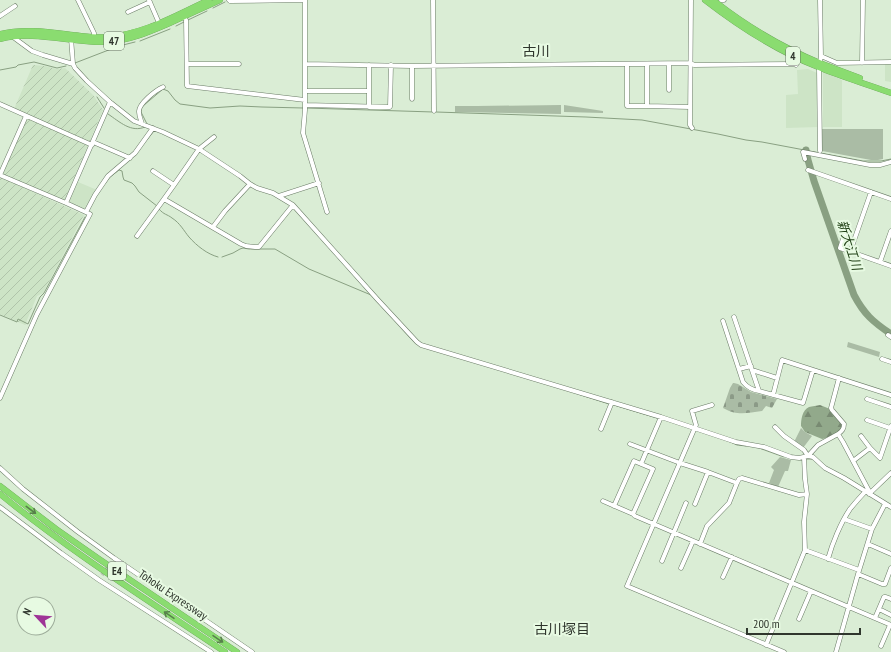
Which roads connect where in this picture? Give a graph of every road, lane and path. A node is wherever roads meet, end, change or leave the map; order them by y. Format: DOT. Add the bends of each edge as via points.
graph roads {
  1 [pos="78,0"];
  2 [pos="209,0"];
  3 [pos="220,0"];
  4 [pos="230,0"];
  5 [pos="305,0"];
  6 [pos="433,0"];
  7 [pos="691,0"];
  8 [pos="705,0"];
  9 [pos="713,0"];
  10 [pos="820,0"];
  11 [pos="863,0"];
  12 [pos="149,1"];
  13 [pos="15,6"];
  14 [pos="128,12"];
  15 [pos="0,16"];
  16 [pos="184,17"];
  17 [pos="159,23"];
  18 [pos="0,34"];
  19 [pos="12,36"];
  20 [pos="71,37"];
  21 [pos="94,37"];
  22 [pos="821,56"];
  23 [pos="799,59"];
  24 [pos="891,62"];
  25 [pos="862,63"];
  26 [pos="73,64"];
  27 [pos="187,64"];
  28 [pos="239,64"];
  29 [pos="305,64"];
  30 [pos="626,64"];
  31 [pos="647,64"];
  32 [pos="669,64"];
  33 [pos="691,64"];
  34 [pos="369,65"];
  35 [pos="391,65"];
  36 [pos="434,65"];
  37 [pos="820,65"];
  38 [pos="412,66"];
  39 [pos="163,87"];
  40 [pos="891,89"];
  41 [pos="669,90"];
  42 [pos="305,91"];
  43 [pos="369,91"];
  44 [pos="891,93"];
  45 [pos="305,100"];
  46 [pos="412,100"];
  47 [pos="110,102"];
  48 [pos="0,104"];
  49 [pos="648,106"];
  50 [pos="305,107"];
  51 [pos="369,107"];
  52 [pos="690,107"];
  53 [pos="434,111"];
  54 [pos="26,116"];
  55 [pos="145,125"];
  56 [pos="153,128"];
  57 [pos="692,128"];
  58 [pos="214,137"];
  59 [pos="92,144"];
  60 [pos="199,149"];
  61 [pos="820,151"];
  62 [pos="804,156"];
  63 [pos="130,158"];
  64 [pos="891,162"];
  65 [pos="153,171"];
  66 [pos="810,171"];
  67 [pos="0,175"];
  68 [pos="319,183"];
  69 [pos="250,184"];
  70 [pos="174,185"];
  71 [pos="871,192"];
  72 [pos="279,196"];
  73 [pos="164,199"];
  74 [pos="891,199"];
  75 [pos="66,203"];
  76 [pos="293,205"];
  77 [pos="86,212"];
  78 [pos="327,212"];
  79 [pos="213,227"];
  80 [pos="846,230"];
  81 [pos="891,231"];
  82 [pos="137,236"];
  83 [pos="850,252"];
  84 [pos="880,262"];
  85 [pos="891,266"];
  86 [pos="734,317"];
  87 [pos="723,321"];
  88 [pos="882,359"];
  89 [pos="891,362"];
  90 [pos="751,368"];
  91 [pos="739,369"];
  92 [pos="813,370"];
  93 [pos="777,378"];
  94 [pos="839,378"];
  95 [pos="759,391"];
  96 [pos="773,395"];
  97 [pos="891,395"];
  98 [pos="0,398"];
  99 [pos="867,399"];
  100 [pos="612,402"];
  101 [pos="712,405"];
  102 [pos="891,407"];
  103 [pos="661,417"];
  104 [pos="867,420"];
  105 [pos="774,427"];
  106 [pos="891,427"];
  107 [pos="694,428"];
  108 [pos="601,429"];
  109 [pos="838,434"];
  110 [pos="860,436"];
  111 [pos="889,438"];
  112 [pos="630,444"];
  113 [pos="870,448"];
  114 [pos="647,450"];
  115 [pos="806,456"];
  116 [pos="853,461"];
  117 [pos="680,463"];
  118 [pos="641,464"];
  119 [pos="0,468"];
  120 [pos="708,472"];
  121 [pos="891,473"];
  122 [pos="737,483"];
  123 [pos="0,486"];
  124 [pos="867,493"];
  125 [pos="0,494"];
  126 [pos="807,494"];
  127 [pos="602,501"];
  128 [pos="686,503"];
  129 [pos="695,504"];
  130 [pos="885,504"];
  131 [pos="614,506"];
  132 [pos="0,507"];
  133 [pos="891,507"];
  134 [pos="633,514"];
  135 [pos="844,519"];
  136 [pos="654,524"];
  137 [pos="872,530"];
  138 [pos="673,532"];
  139 [pos="694,541"];
  140 [pos="700,544"];
  141 [pos="868,544"];
  142 [pos="805,550"];
  143 [pos="891,554"];
  144 [pos="732,557"];
  145 [pos="828,559"];
  146 [pos="662,561"];
  147 [pos="681,568"];
  148 [pos="891,568"];
  149 [pos="859,572"];
  150 [pos="723,577"];
  151 [pos="792,583"];
  152 [pos="811,591"];
  153 [pos="891,599"];
  154 [pos="849,607"];
  155 [pos="879,610"];
  156 [pos="891,615"];
  157 [pos="875,618"];
  158 [pos="799,619"];
  159 [pos="890,625"];
  160 [pos="766,644"];
  161 [pos="881,646"];
  162 [pos="211,652"];
  163 [pos="225,652"];
  164 [pos="237,652"];
  165 [pos="252,652"];
  166 [pos="784,652"];
  167 [pos="836,652"];
  1 -- 21 [label="street"];
  2 -- 17 [label="highway, 47"];
  3 -- 16 [label="highway, 47"];
  4 -- 5 [label="street"];
  5 -- 29 [label="street"];
  6 -- 36 [label="street"];
  7 -- 33 [label="street"];
  8 -- 23 [label="highway, 4" via="755,36"];
  9 -- 37 [label="highway, 4" via="758,32"];
  10 -- 22 [label="street"];
  11 -- 25 [label="street"];
  12 -- 14 [label="street"];
  12 -- 17 [label="street"];
  13 -- 15 [label="street"];
  16 -- 20 [label="highway, 47" via="122,40 104,42"];
  16 -- 27 [label="street"];
  17 -- 21 [label="highway, 47" via="131,33"];
  18 -- 19 [label="highway, 47"];
  18 -- 20 [label="highway, 47" via="24,30"];
  19 -- 20 [label="highway, 47"];
  19 -- 26 [label="street" via="32,50"];
  20 -- 21 [label="highway, 47"];
  20 -- 26 [label="street"];
  22 -- 25 [label="street" via="837,63"];
  22 -- 37 [label="street"];
  23 -- 33 [label="street" via="796,64"];
  23 -- 37 [label="highway, 4"];
  24 -- 25 [label="street"];
  26 -- 47 [label="street" via="87,82"];
  27 -- 28 [label="street"];
  27 -- 45 [label="street" via="187,86"];
  29 -- 34 [label="street"];
  29 -- 42 [label="street"];
  30 -- 31 [label="street"];
  30 -- 36 [label="street"];
  30 -- 49 [label="street" via="627,106"];
  31 -- 32 [label="street"];
  31 -- 49 [label="street"];
  32 -- 33 [label="street"];
  32 -- 41 [label="street"];
  33 -- 52 [label="street"];
  34 -- 35 [label="street"];
  34 -- 43 [label="street"];
  35 -- 38 [label="street"];
  35 -- 51 [label="street" via="390,107"];
  36 -- 38 [label="street"];
  36 -- 53 [label="street"];
  37 -- 40 [label="highway, 4"];
  37 -- 44 [label="highway, 4"];
  37 -- 61 [label="street"];
  38 -- 46 [label="street"];
  39 -- 55 [label="street" via="140,104 139,112"];
  42 -- 43 [label="street"];
  42 -- 45 [label="street"];
  43 -- 51 [label="street"];
  45 -- 50 [label="street"];
  47 -- 55 [label="street" via="129,117"];
  47 -- 59 [label="street"];
  48 -- 54 [label="street"];
  49 -- 52 [label="street"];
  50 -- 51 [label="street"];
  50 -- 68 [label="street" via="303,133"];
  52 -- 57 [label="street"];
  54 -- 59 [label="street"];
  54 -- 67 [label="street"];
  55 -- 56 [label="street"];
  56 -- 60 [label="street"];
  56 -- 63 [label="street"];
  58 -- 60 [label="street"];
  59 -- 63 [label="street"];
  59 -- 75 [label="street"];
  60 -- 69 [label="street"];
  60 -- 70 [label="street"];
  62 -- 64 [label="street" via="813,155 870,165"];
  63 -- 77 [label="street" via="108,176"];
  65 -- 70 [label="street"];
  66 -- 71 [label="street"];
  67 -- 75 [label="street"];
  68 -- 72 [label="street"];
  68 -- 78 [label="street"];
  69 -- 72 [label="street"];
  69 -- 79 [label="street"];
  70 -- 73 [label="street"];
  71 -- 74 [label="street"];
  71 -- 83 [label="street"];
  72 -- 76 [label="street"];
  73 -- 79 [label="street"];
  73 -- 82 [label="street"];
  75 -- 77 [label="street"];
  76 -- 79 [label="street" via="259,247 241,244"];
  76 -- 100 [label="street" via="421,345"];
  77 -- 98 [label="street" via="90,214 37,314"];
  80 -- 83 [label="street" via="840,248"];
  81 -- 84 [label="street"];
  83 -- 84 [label="street"];
  84 -- 85 [label="street"];
  86 -- 90 [label="street"];
  87 -- 91 [label="street"];
  88 -- 89 [label="street"];
  90 -- 91 [label="street"];
  90 -- 93 [label="street"];
  90 -- 95 [label="street"];
  91 -- 95 [label="street" via="745,386"];
  92 -- 93 [label="street" via="782,360"];
  92 -- 94 [label="street"];
  92 -- 96 [label="street" via="803,403"];
  93 -- 96 [label="street"];
  94 -- 97 [label="street"];
  94 -- 109 [label="street" via="832,408 833,413 844,424 842,432"];
  95 -- 96 [label="street"];
  99 -- 102 [label="street"];
  100 -- 103 [label="street"];
  100 -- 108 [label="street"];
  101 -- 107 [label="street" via="692,411 696,425"];
  103 -- 107 [label="street"];
  103 -- 114 [label="street"];
  104 -- 106 [label="street"];
  105 -- 115 [label="street" via="804,450"];
  106 -- 111 [label="street"];
  107 -- 115 [label="street" via="791,457"];
  107 -- 117 [label="street"];
  109 -- 115 [label="street" via="818,445"];
  109 -- 116 [label="street"];
  110 -- 113 [label="street"];
  111 -- 113 [label="street" via="880,458"];
  112 -- 114 [label="street"];
  113 -- 116 [label="street"];
  114 -- 117 [label="street"];
  114 -- 118 [label="street"];
  115 -- 124 [label="street" via="813,457 825,468"];
  115 -- 126 [label="street"];
  116 -- 124 [label="street" via="869,491"];
  117 -- 120 [label="street"];
  117 -- 136 [label="street"];
  118 -- 131 [label="street" via="634,461"];
  118 -- 134 [label="street" via="653,469"];
  119 -- 165 [label="street" via="113,560"];
  120 -- 122 [label="street"];
  120 -- 129 [label="street"];
  121 -- 124 [label="street"];
  122 -- 126 [label="street" via="742,478 799,495"];
  122 -- 140 [label="street" via="729,503 707,526"];
  123 -- 164 [label="highway, Tohoku Expressway / E4, one-way" via="93,555"];
  124 -- 130 [label="street"];
  124 -- 135 [label="street" via="851,508"];
  163 -- 125 [label="highway, Tohoku Expressway / E4, one-way" via="52,535"];
  126 -- 142 [label="street"];
  127 -- 131 [label="street"];
  128 -- 138 [label="street"];
  130 -- 133 [label="street"];
  130 -- 137 [label="street"];
  131 -- 134 [label="street"];
  132 -- 162 [label="street" via="61,553"];
  134 -- 136 [label="street"];
  135 -- 137 [label="street"];
  135 -- 145 [label="street"];
  136 -- 138 [label="street"];
  136 -- 160 [label="street" via="627,586"];
  137 -- 141 [label="street"];
  138 -- 139 [label="street"];
  138 -- 146 [label="street"];
  139 -- 140 [label="street"];
  139 -- 147 [label="street"];
  140 -- 144 [label="street"];
  141 -- 143 [label="street"];
  141 -- 149 [label="street"];
  142 -- 145 [label="street"];
  142 -- 151 [label="street"];
  144 -- 150 [label="street"];
  144 -- 151 [label="street"];
  145 -- 149 [label="street"];
  148 -- 149 [label="street" via="885,584"];
  149 -- 154 [label="street"];
  151 -- 152 [label="street"];
  151 -- 160 [label="street"];
  152 -- 154 [label="street"];
  152 -- 158 [label="street"];
  153 -- 155 [label="street" via="884,597"];
  154 -- 157 [label="street"];
  154 -- 167 [label="street"];
  155 -- 156 [label="street"];
  155 -- 157 [label="street"];
  157 -- 159 [label="street"];
  159 -- 161 [label="street"];
  160 -- 166 [label="street"];
}
